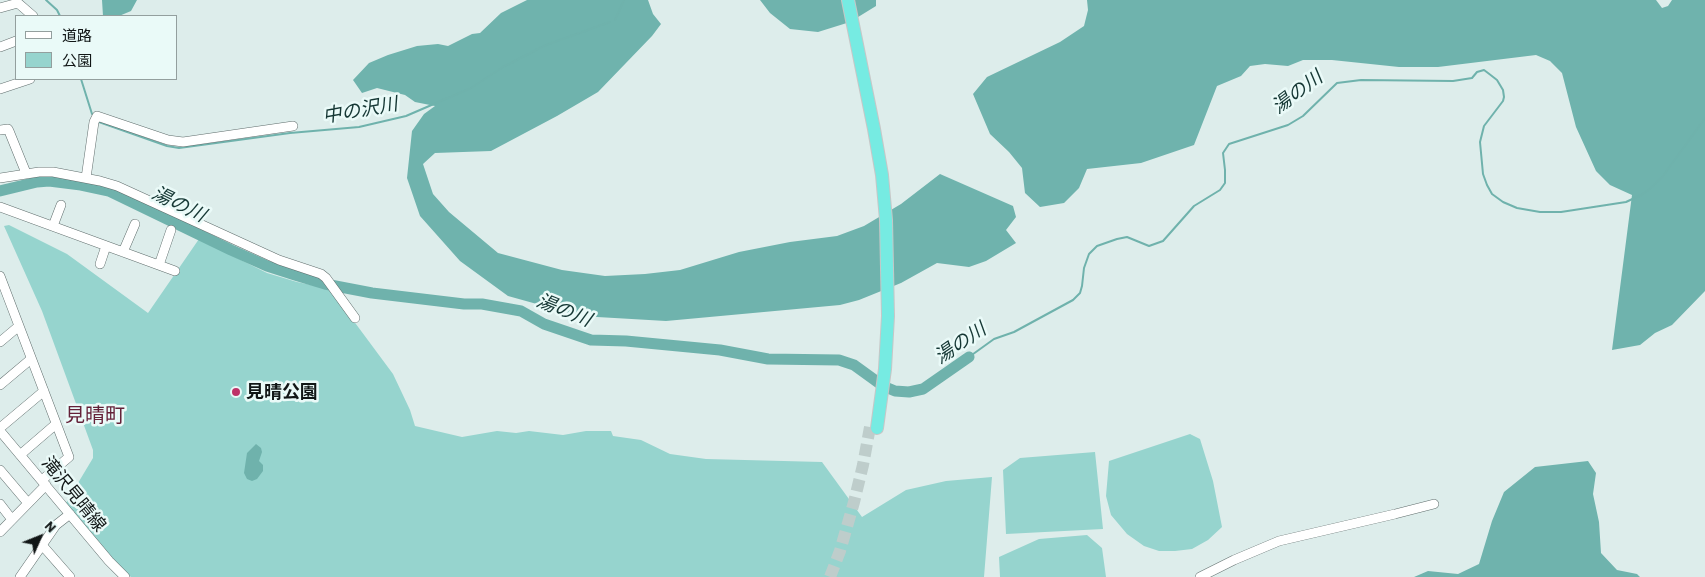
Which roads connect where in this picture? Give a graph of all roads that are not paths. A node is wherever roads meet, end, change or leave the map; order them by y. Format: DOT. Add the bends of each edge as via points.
graph roads {
  1 [pos="840,0"];
  2 [pos="848,0"];
  3 [pos="0,8"];
  4 [pos="32,15"];
  5 [pos="15,41"];
  6 [pos="0,47"];
  7 [pos="27,80"];
  8 [pos="0,89"];
  9 [pos="293,126"];
  10 [pos="0,130"];
  11 [pos="26,173"];
  12 [pos="0,178"];
  13 [pos="86,178"];
  14 [pos="61,205"];
  15 [pos="0,207"];
  16 [pos="135,224"];
  17 [pos="53,226"];
  18 [pos="171,230"];
  19 [pos="106,246"];
  20 [pos="123,252"];
  21 [pos="100,264"];
  22 [pos="159,265"];
  23 [pos="175,271"];
  24 [pos="0,276"];
  25 [pos="3,295"];
  26 [pos="355,318"];
  27 [pos="19,326"];
  28 [pos="0,342"];
  29 [pos="31,359"];
  30 [pos="882,368"];
  31 [pos="0,385"];
  32 [pos="44,391"];
  33 [pos="56,424"];
  34 [pos="873,427"];
  35 [pos="1,433"];
  36 [pos="20,455"];
  37 [pos="0,470"];
  38 [pos="44,482"];
  39 [pos="28,503"];
  40 [pos="0,504"];
  41 [pos="1434,504"];
  42 [pos="70,514"];
  43 [pos="10,516"];
  44 [pos="0,532"];
  45 [pos="42,545"];
  46 [pos="20,577"];
  47 [pos="70,577"];
  48 [pos="125,577"];
  49 [pos="1200,577"];
  1 -- 30 [label="highway" via="869,131 881,221 884,264"];
  2 -- 30 [label="highway" via="874,130 886,220 888,316"];
  3 -- 4 [label="street" via="18,3"];
  5 -- 6 [label="street"];
  7 -- 8 [label="street"];
  9 -- 13 [label="street" via="183,142 97,116"];
  10 -- 11 [label="street" via="8,129"];
  11 -- 12 [label="street"];
  11 -- 13 [label="street" via="53,172"];
  13 -- 26 [label="street" via="117,186 279,260 313,270 326,278"];
  14 -- 17 [label="street"];
  15 -- 17 [label="street"];
  16 -- 20 [label="street"];
  17 -- 19 [label="street"];
  18 -- 22 [label="street"];
  19 -- 20 [label="street"];
  19 -- 21 [label="street"];
  20 -- 22 [label="street"];
  22 -- 23 [label="street"];
  24 -- 25 [label="street"];
  25 -- 27 [label="street"];
  27 -- 28 [label="street"];
  27 -- 29 [label="street"];
  29 -- 31 [label="street"];
  29 -- 32 [label="street"];
  30 -- 34 [label="highway"];
  32 -- 33 [label="street"];
  32 -- 35 [label="street"];
  33 -- 36 [label="street"];
  33 -- 38 [label="street" via="69,457"];
  35 -- 36 [label="street, 滝沢見晴線"];
  36 -- 38 [label="street, 滝沢見晴線"];
  37 -- 39 [label="street"];
  38 -- 39 [label="street"];
  38 -- 42 [label="street, 滝沢見晴線"];
  39 -- 44 [label="street"];
  40 -- 43 [label="street"];
  41 -- 49 [label="street" via="1279,541"];
  42 -- 45 [label="street" via="56,525"];
  42 -- 48 [label="street, 滝沢見晴線"];
  45 -- 46 [label="street"];
  45 -- 47 [label="street"];
}
